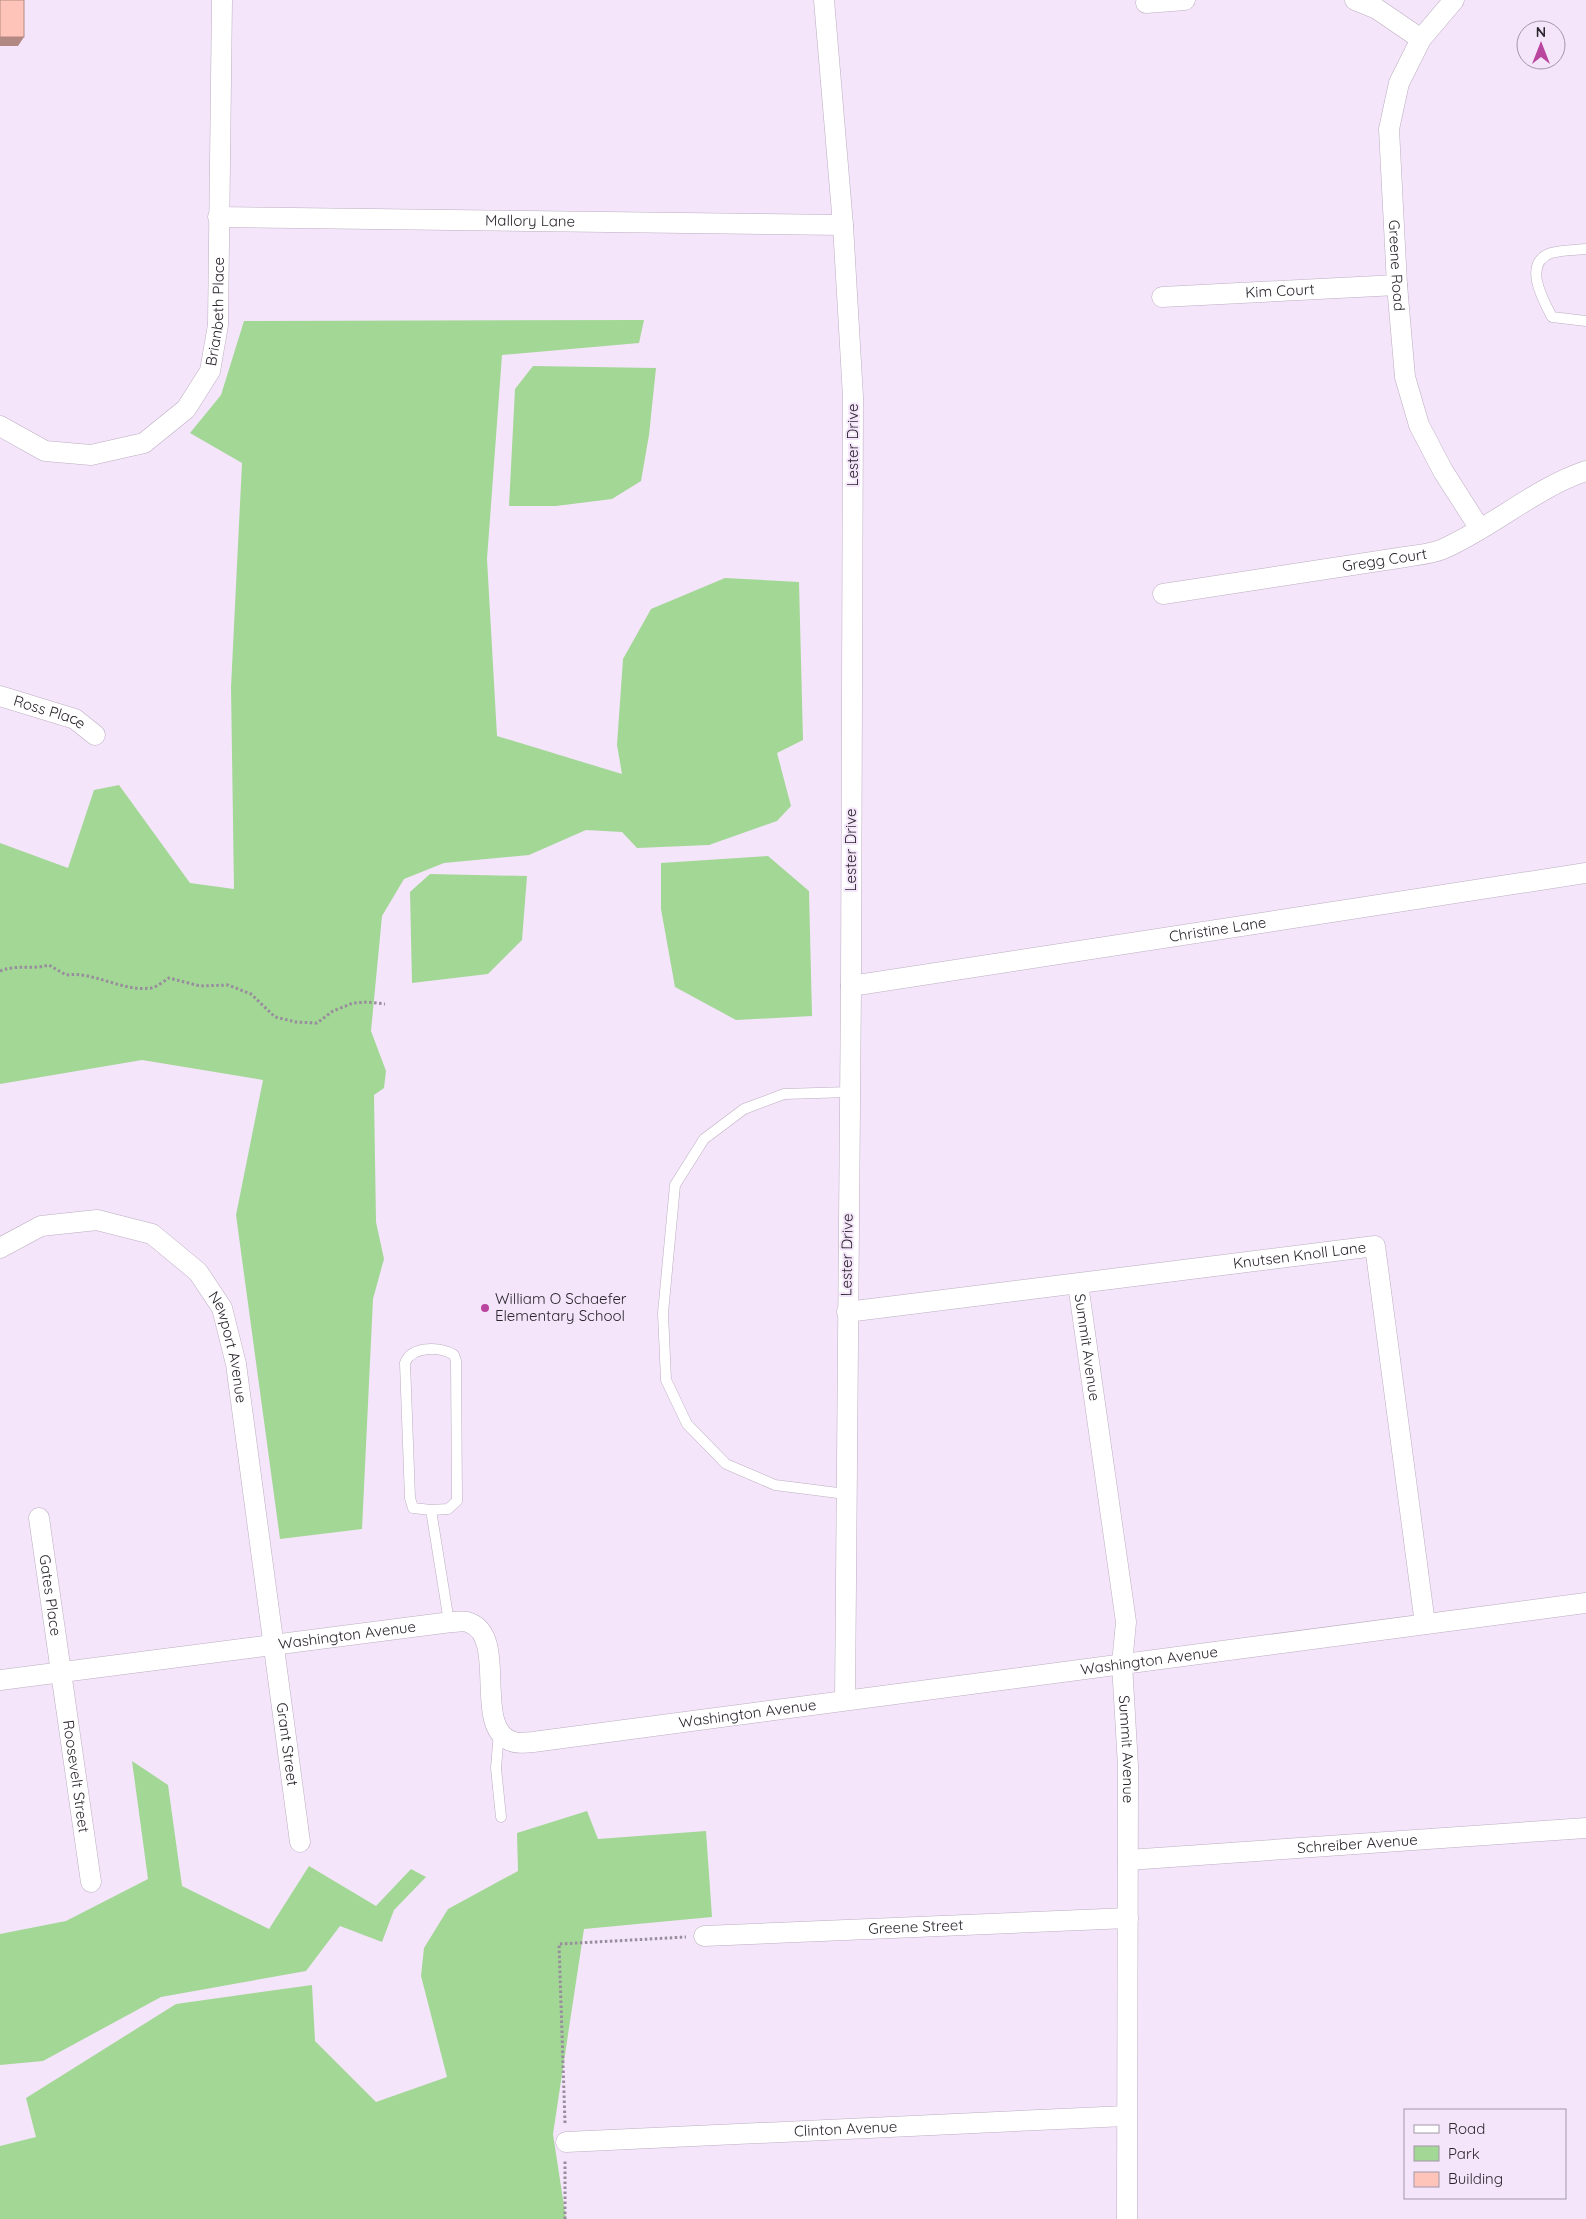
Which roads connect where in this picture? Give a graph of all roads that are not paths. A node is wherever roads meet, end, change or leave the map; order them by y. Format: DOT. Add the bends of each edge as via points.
graph roads {
  1 [pos="222,0"];
  2 [pos="824,0"];
  3 [pos="1185,0"];
  4 [pos="1355,0"];
  5 [pos="1454,0"];
  6 [pos="1146,3"];
  7 [pos="1421,39"];
  8 [pos="218,217"];
  9 [pos="843,225"];
  10 [pos="1586,249"];
  11 [pos="1397,285"];
  12 [pos="1162,297"];
  13 [pos="1586,321"];
  14 [pos="0,426"];
  15 [pos="1586,471"];
  16 [pos="1480,529"];
  17 [pos="1163,594"];
  18 [pos="0,696"];
  19 [pos="95,736"];
  20 [pos="1586,873"];
  21 [pos="851,986"];
  22 [pos="850,1092"];
  23 [pos="0,1248"];
  24 [pos="1078,1284"];
  25 [pos="847,1312"];
  26 [pos="846,1494"];
  27 [pos="431,1510"];
  28 [pos="39,1518"];
  29 [pos="1586,1603"];
  30 [pos="449,1622"];
  31 [pos="1425,1624"];
  32 [pos="274,1646"];
  33 [pos="1122,1664"];
  34 [pos="61,1672"];
  35 [pos="0,1680"];
  36 [pos="845,1700"];
  37 [pos="499,1732"];
  38 [pos="501,1817"];
  39 [pos="1586,1828"];
  40 [pos="300,1842"];
  41 [pos="1128,1860"];
  42 [pos="91,1882"];
  43 [pos="1128,1918"];
  44 [pos="704,1936"];
  45 [pos="1126,2116"];
  46 [pos="566,2142"];
  47 [pos="1127,2219"];
  1 -- 8 [label="street, Brianbeth Place"];
  2 -- 9 [label="street, Lester Drive"];
  3 -- 6 [label="street"];
  4 -- 7 [label="street" via="1377,9"];
  5 -- 7 [label="street, Greene Road"];
  7 -- 11 [label="street, Greene Road" via="1399,83 1389,129"];
  8 -- 9 [label="street, Mallory Lane"];
  8 -- 14 [label="street, Brianbeth Place" via="218,325 210,371 186,409 144,443 91,456 45,451"];
  9 -- 21 [label="street, Lester Drive" via="853,397"];
  10 -- 13 [label="lane" via="1552,253 1542,257 1536,267 1539,293 1552,317"];
  11 -- 12 [label="street, Kim Court"];
  11 -- 16 [label="street, Greene Road" via="1405,377 1419,426"];
  15 -- 16 [label="street, Gregg Court" via="1566,477"];
  16 -- 17 [label="street, Gregg Court" via="1441,549 1405,558"];
  18 -- 19 [label="street, Ross Place" via="75,719"];
  20 -- 21 [label="street, Christine Lane"];
  21 -- 22 [label="street, Lester Drive"];
  22 -- 25 [label="street, Lester Drive"];
  22 -- 26 [label="lane" via="784,1094 744,1109 704,1139 675,1185 663,1313 666,1380 687,1424 726,1464 775,1485"];
  23 -- 32 [label="street, Newport Avenue" via="41,1226 97,1220 152,1234 198,1272 222,1308 236,1364"];
  24 -- 25 [label="street, Knutsen Knoll Lane"];
  24 -- 31 [label="street, Knutsen Knoll Lane" via="1375,1246"];
  24 -- 33 [label="street, Summit Avenue" via="1126,1622"];
  25 -- 26 [label="street, Lester Drive"];
  26 -- 36 [label="street, Lester Drive"];
  27 -- 27 [label="lane" via="413,1508 410,1498 405,1363 408,1356 416,1351 446,1350 454,1355 456,1361 457,1501 448,1508"];
  27 -- 30 [label="lane"];
  28 -- 34 [label="street, Gates Place"];
  29 -- 31 [label="street, Washington Avenue"];
  30 -- 32 [label="street, Washington Avenue"];
  30 -- 37 [label="street, Washington Avenue" via="469,1622 481,1630 487,1646 493,1714"];
  31 -- 33 [label="street, Washington Avenue"];
  32 -- 34 [label="street, Washington Avenue"];
  32 -- 40 [label="street, Grant Street"];
  33 -- 36 [label="street, Washington Avenue"];
  33 -- 41 [label="street, Summit Avenue" via="1128,1766"];
  34 -- 35 [label="street, Washington Avenue"];
  34 -- 42 [label="street, Roosevelt Street"];
  36 -- 37 [label="street, Washington Avenue" via="533,1742 513,1742"];
  37 -- 38 [label="lane" via="496,1768"];
  39 -- 41 [label="street, Schreiber Avenue"];
  41 -- 43 [label="street, Summit Avenue"];
  43 -- 44 [label="street, Greene Street"];
  43 -- 45 [label="street, Summit Avenue"];
  45 -- 46 [label="street, Clinton Avenue"];
  45 -- 47 [label="street, Summit Avenue"];
}
